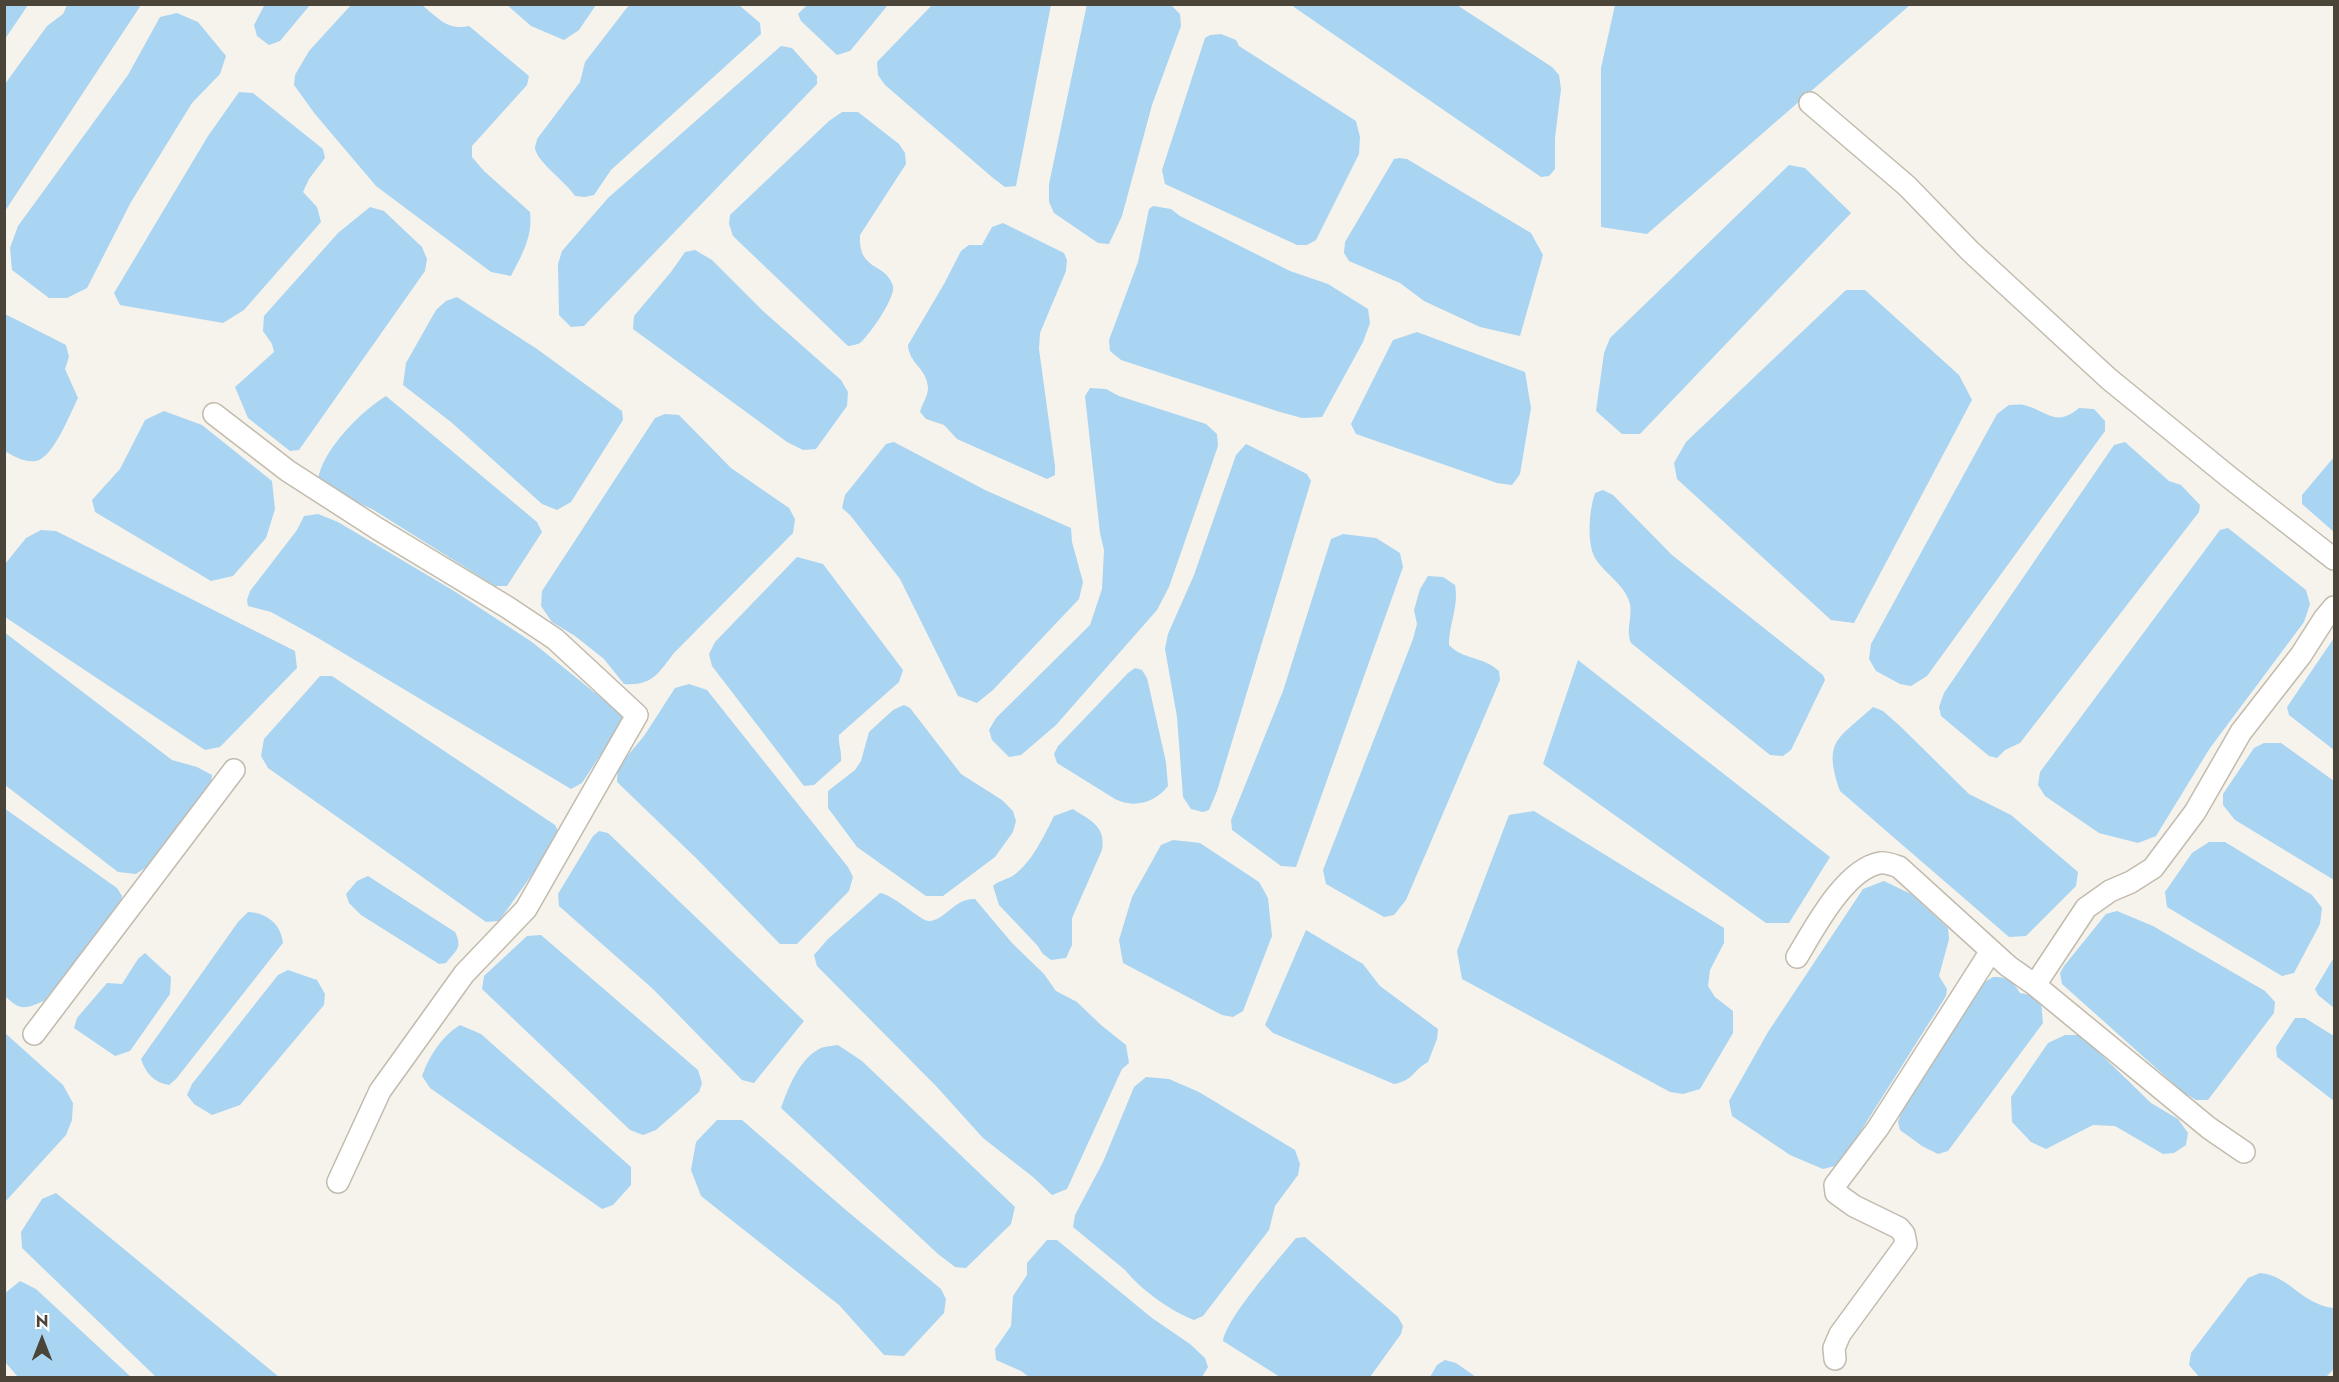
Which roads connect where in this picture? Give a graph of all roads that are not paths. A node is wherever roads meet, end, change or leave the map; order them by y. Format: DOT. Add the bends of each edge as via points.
graph roads {
  1 [pos="1810,104"];
  2 [pos="214,414"];
  3 [pos="2334,559"];
  4 [pos="2334,607"];
  5 [pos="234,770"];
  6 [pos="1991,951"];
  7 [pos="1797,957"];
  8 [pos="2035,985"];
  9 [pos="34,1034"];
  10 [pos="2244,1152"];
  11 [pos="338,1182"];
  12 [pos="1835,1359"];
  1 -- 3 [label="street" via="1906,186 1970,251 2109,379"];
  2 -- 11 [label="street" via="288,471 555,639 637,715 526,909 464,974 380,1091"];
  4 -- 8 [label="street" via="2241,732 2195,812 2152,868 2085,908"];
  5 -- 9 [label="street"];
  6 -- 7 [label="street" via="1899,867 1883,862 1854,876"];
  6 -- 8 [label="street"];
  6 -- 12 [label="street" via="1878,1128 1834,1185 1836,1193 1854,1206 1899,1228 1906,1244 1839,1334"];
  8 -- 10 [label="street" via="2209,1128"];
}
